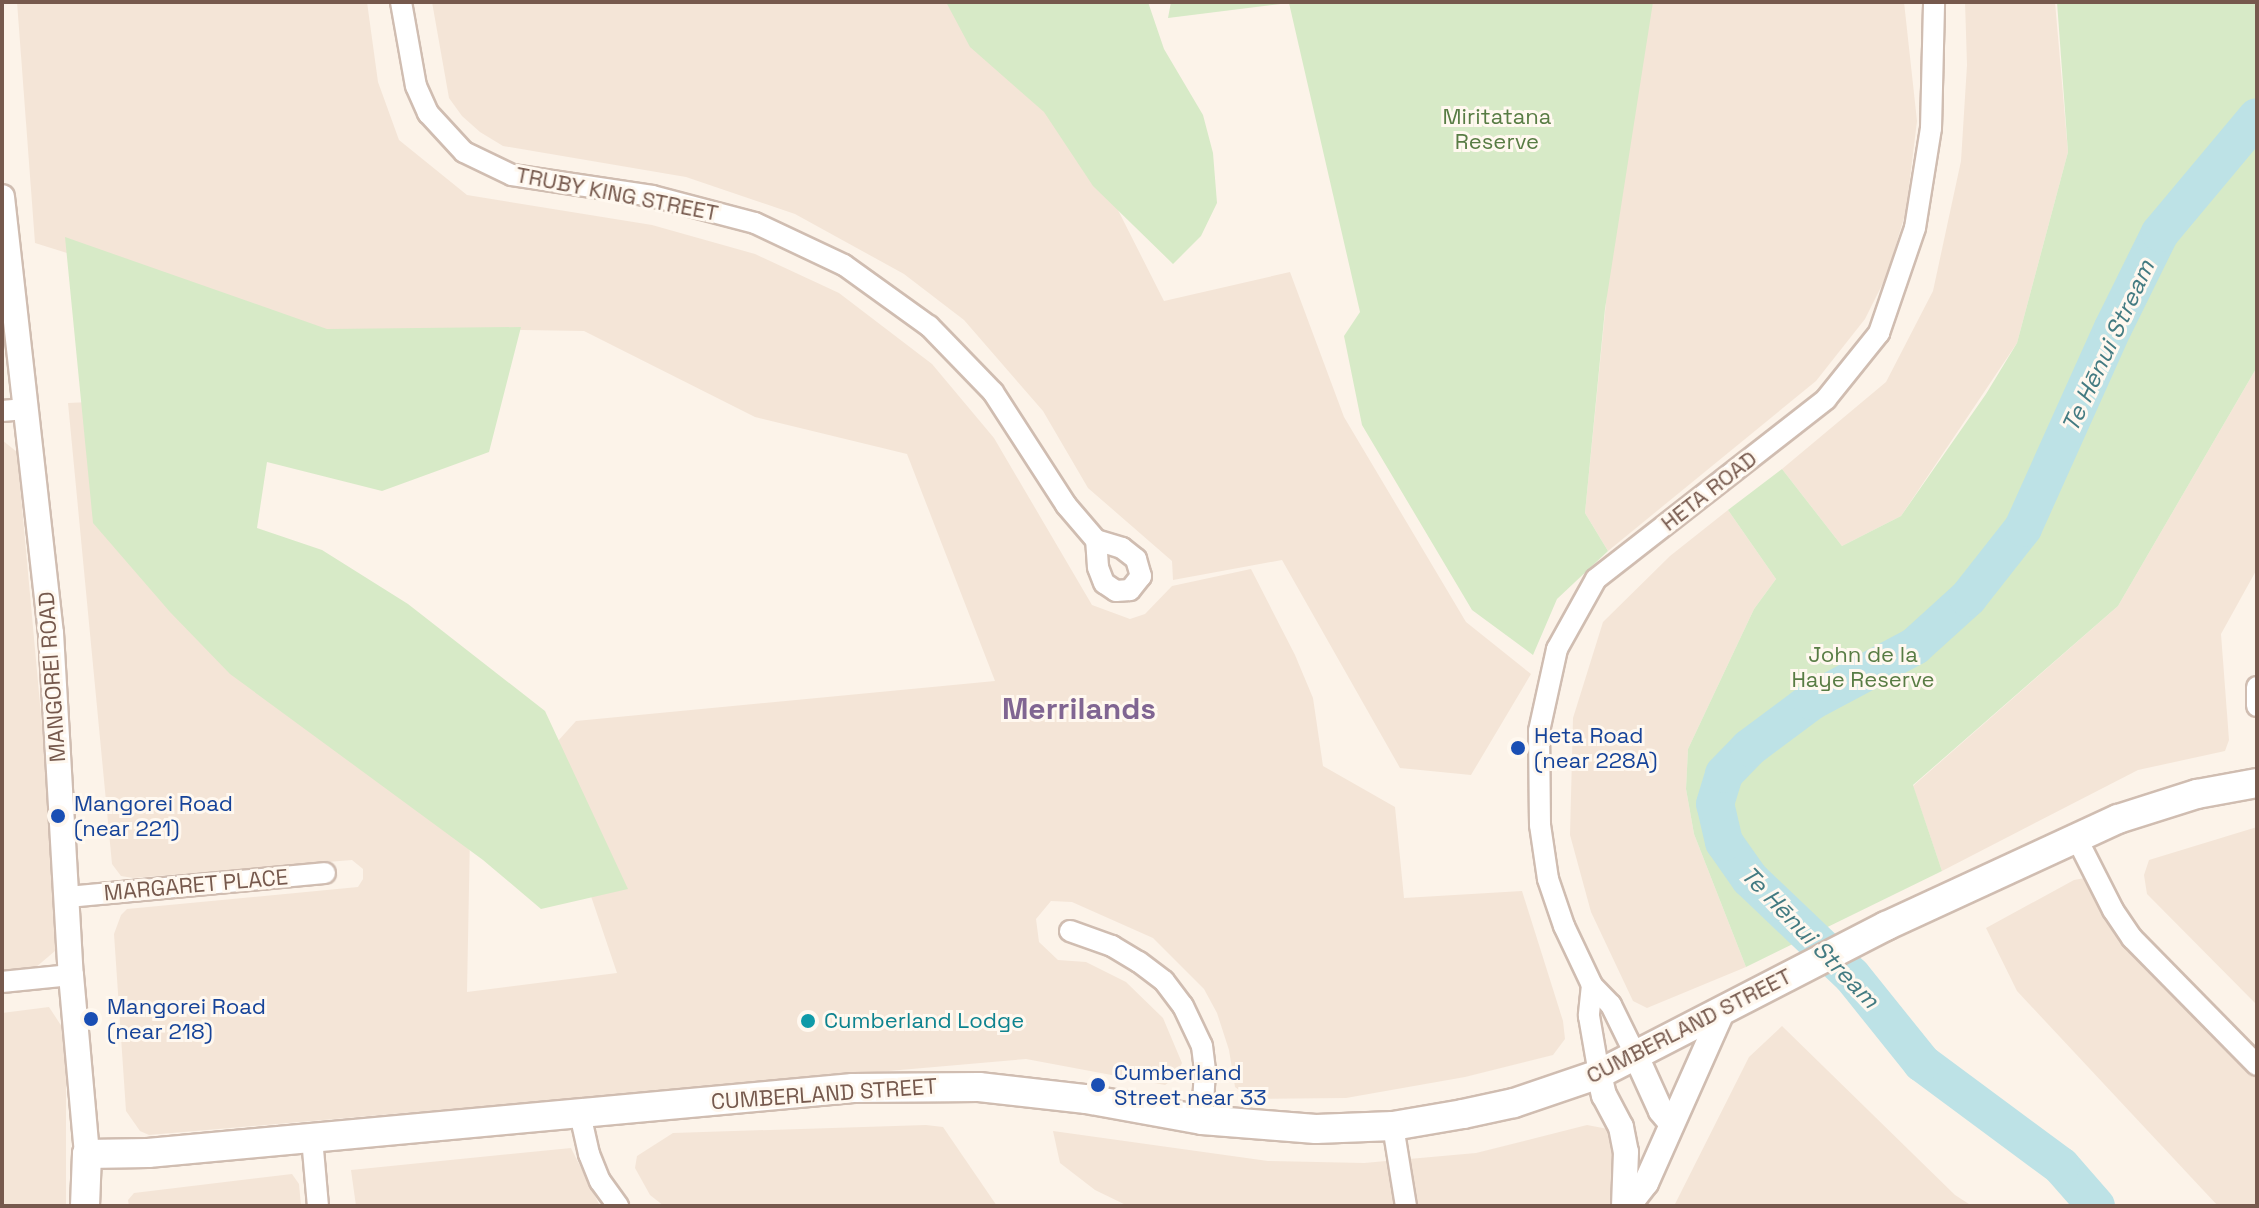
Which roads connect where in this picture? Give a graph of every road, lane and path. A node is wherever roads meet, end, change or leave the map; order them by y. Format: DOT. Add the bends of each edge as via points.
graph roads {
  1 [pos="401,2"];
  2 [pos="1934,2"];
  3 [pos="2,197"];
  4 [pos="14,410"];
  5 [pos="1096,540"];
  6 [pos="2257,687"];
  7 [pos="2257,706"];
  8 [pos="2257,783"];
  9 [pos="2076,837"];
  10 [pos="325,873"];
  11 [pos="67,897"];
  12 [pos="1070,931"];
  13 [pos="71,975"];
  14 [pos="2,982"];
  15 [pos="1592,985"];
  16 [pos="1723,1010"];
  17 [pos="1636,1056"];
  18 [pos="2257,1065"];
  19 [pos="1599,1074"];
  20 [pos="580,1114"];
  21 [pos="1202,1120"];
  22 [pos="1671,1123"];
  23 [pos="1393,1126"];
  24 [pos="312,1138"];
  25 [pos="87,1154"];
  26 [pos="85,1206"];
  27 [pos="318,1206"];
  28 [pos="618,1206"];
  29 [pos="1406,1206"];
  30 [pos="1626,1206"];
  1 -- 5 [label="street, TRUBY KING STREET" via="416,86 428,113 464,152 512,175 652,196 755,223 844,265 897,301 963,359 1002,404 1066,505"];
  2 -- 15 [label="street, HETA ROAD" via="1931,128 1918,213 1879,333 1826,399 1596,579 1557,649 1539,731 1540,825 1548,879"];
  3 -- 4 [label="street, MANGOREI ROAD"];
  4 -- 11 [label="street, MANGOREI ROAD" via="51,633"];
  6 -- 7 [label="street"];
  8 -- 9 [label="main road, CUMBERLAND STREET" via="2197,794"];
  9 -- 16 [label="main road, CUMBERLAND STREET"];
  9 -- 18 [label="street" via="2132,938"];
  10 -- 11 [label="street, MARGARET PLACE"];
  11 -- 13 [label="street, MANGOREI ROAD"];
  12 -- 21 [label="street" via="1139,962 1164,981 1183,1006 1202,1046"];
  13 -- 14 [label="street"];
  13 -- 25 [label="street, MANGOREI ROAD"];
  15 -- 17 [label="street, HETA ROAD" via="1611,1005"];
  15 -- 19 [label="street, HETA ROAD" via="1589,1016"];
  16 -- 17 [label="main road, CUMBERLAND STREET"];
  16 -- 22 [label="street"];
  17 -- 19 [label="main road, CUMBERLAND STREET"];
  17 -- 22 [label="street"];
  19 -- 23 [label="main road, CUMBERLAND STREET" via="1514,1103"];
  19 -- 30 [label="street" via="1621,1127"];
  20 -- 21 [label="main road, CUMBERLAND STREET" via="912,1085 1040,1093"];
  20 -- 24 [label="main road, CUMBERLAND STREET"];
  20 -- 28 [label="street" via="595,1167"];
  21 -- 23 [label="main road, CUMBERLAND STREET" via="1316,1129"];
  22 -- 30 [label="street" via="1646,1183"];
  23 -- 29 [label="street"];
  24 -- 25 [label="main road, CUMBERLAND STREET"];
  24 -- 27 [label="street"];
  25 -- 26 [label="main road, MANGOREI ROAD"];
}
